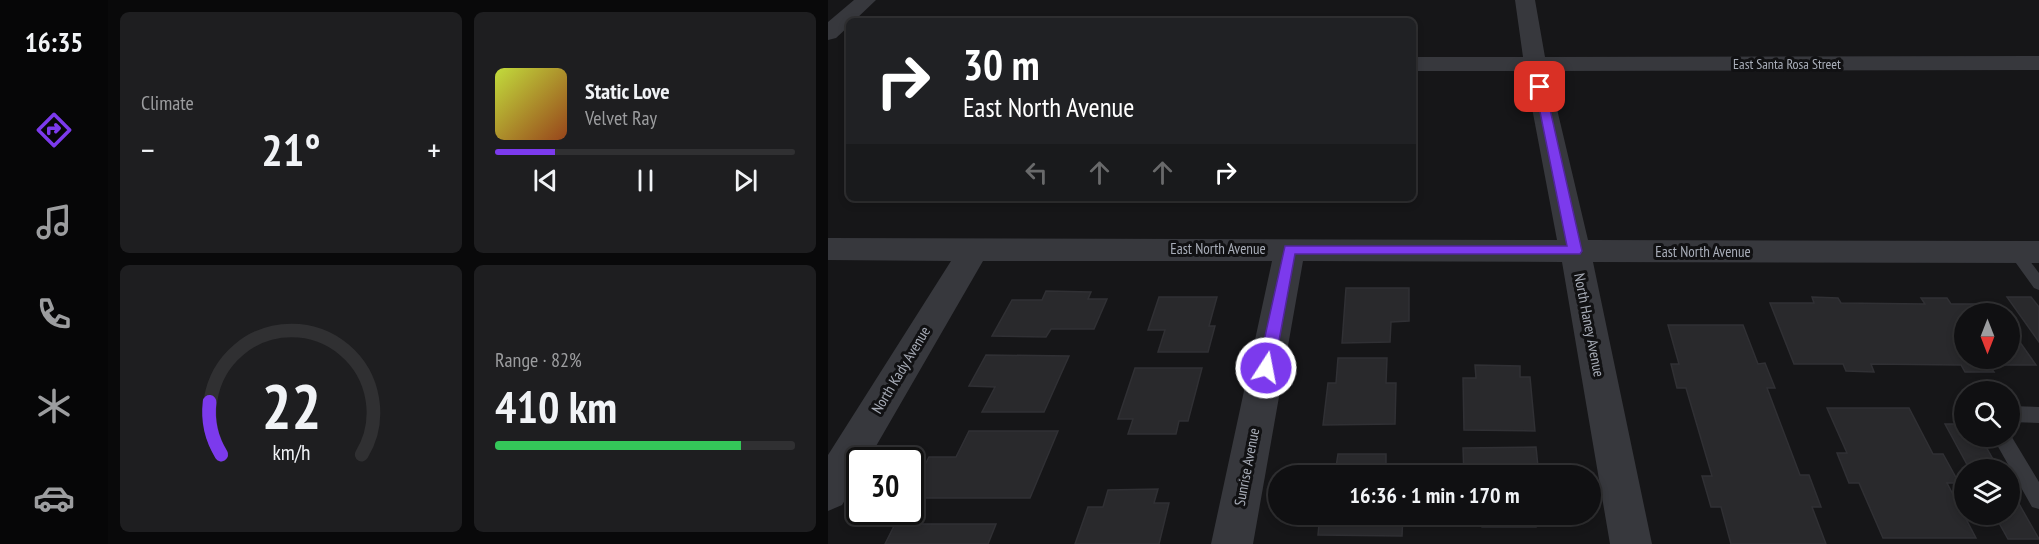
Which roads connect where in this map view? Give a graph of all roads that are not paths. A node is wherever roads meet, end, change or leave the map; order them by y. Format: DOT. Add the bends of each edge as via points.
graph roads {
  1 [pos="866,0"];
  2 [pos="1525,0"];
  3 [pos="828,33"];
  4 [pos="2039,63"];
  5 [pos="1416,64"];
  6 [pos="1535,64"];
  7 [pos="828,249"];
  8 [pos="1290,249"];
  9 [pos="974,250"];
  10 [pos="1575,251"];
  11 [pos="2027,252"];
  12 [pos="2039,284"];
  13 [pos="2020,414"];
  14 [pos="2039,415"];
  15 [pos="2008,447"];
  16 [pos="828,491"];
  17 [pos="2039,500"];
  18 [pos="1232,544"];
  19 [pos="1630,544"];
  1 -- 3 [label="street"];
  2 -- 6 [label="street, North Haney Avenue"];
  4 -- 6 [label="street, East Santa Rosa Street"];
  5 -- 6 [label="street, East Santa Rosa Street"];
  6 -- 10 [label="street, North Haney Avenue"];
  7 -- 9 [label="street, East North Avenue"];
  8 -- 9 [label="street, East North Avenue"];
  8 -- 10 [label="street, East North Avenue"];
  8 -- 18 [label="street, Sunrise Avenue"];
  9 -- 16 [label="street, North Kady Avenue"];
  10 -- 11 [label="street, East North Avenue"];
  10 -- 19 [label="street, North Haney Avenue"];
  11 -- 12 [label="lane"];
  13 -- 14 [label="lane"];
  15 -- 17 [label="lane"];
}
